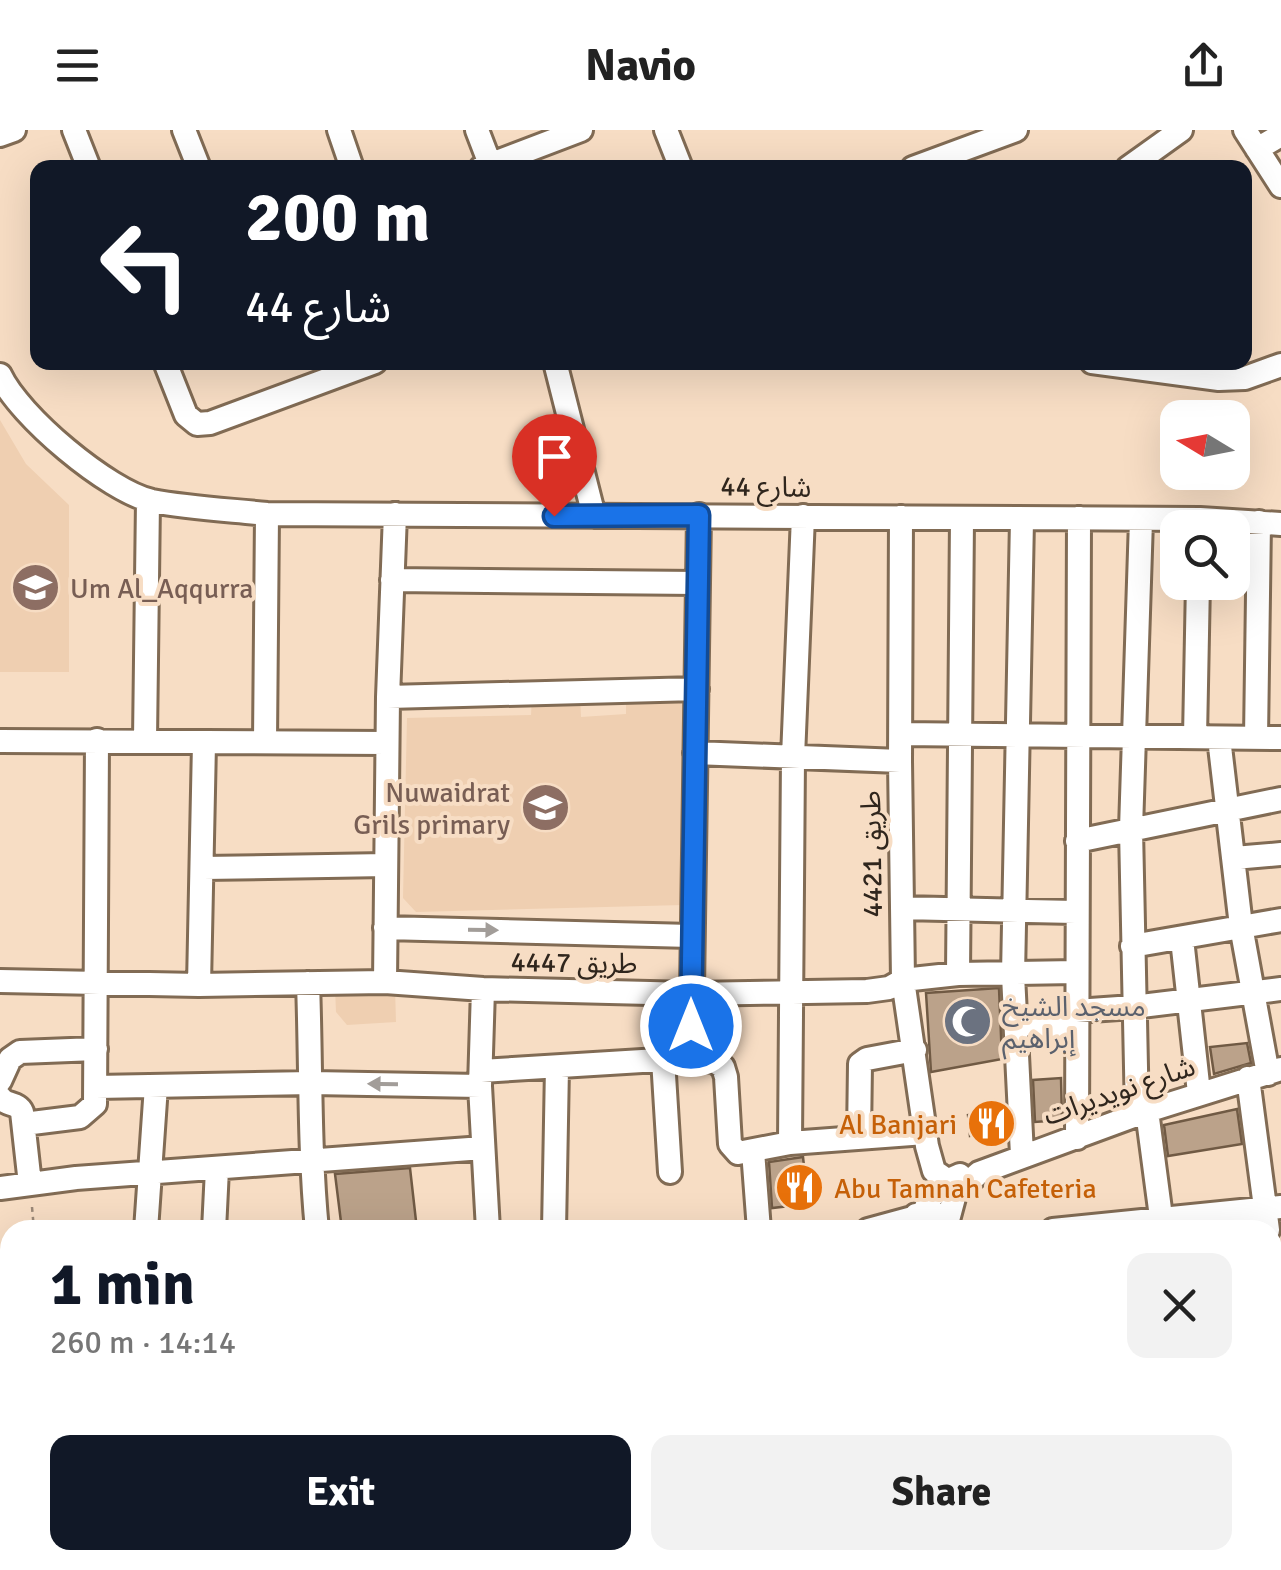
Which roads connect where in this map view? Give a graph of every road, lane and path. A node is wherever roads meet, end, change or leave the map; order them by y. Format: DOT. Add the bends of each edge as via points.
graph roads {
  1 [pos="14,130"];
  2 [pos="74,130"];
  3 [pos="184,130"];
  4 [pos="339,130"];
  5 [pos="477,130"];
  6 [pos="582,130"];
  7 [pos="666,130"];
  8 [pos="1016,130"];
  9 [pos="1181,130"];
  10 [pos="1281,135"];
  11 [pos="0,136"];
  12 [pos="1251,140"];
  13 [pos="85,160"];
  14 [pos="196,160"];
  15 [pos="349,160"];
  16 [pos="484,160"];
  17 [pos="501,160"];
  18 [pos="678,160"];
  19 [pos="935,160"];
  20 [pos="1139,160"];
  21 [pos="1281,186"];
  22 [pos="1281,366"];
  23 [pos="168,370"];
  24 [pos="353,370"];
  25 [pos="557,370"];
  26 [pos="1151,370"];
  27 [pos="0,375"];
  28 [pos="148,500"];
  29 [pos="267,514"];
  30 [pos="395,514"];
  31 [pos="699,515"];
  32 [pos="594,516"];
  33 [pos="802,516"];
  34 [pos="902,518"];
  35 [pos="1078,518"];
  36 [pos="962,519"];
  37 [pos="1022,520"];
  38 [pos="1141,520"];
  39 [pos="1160,521"];
  40 [pos="1270,523"];
  41 [pos="392,580"];
  42 [pos="698,583"];
  43 [pos="1198,600"];
  44 [pos="696,688"];
  45 [pos="388,697"];
  46 [pos="900,734"];
  47 [pos="962,735"];
  48 [pos="1018,736"];
  49 [pos="1194,737"];
  50 [pos="1078,738"];
  51 [pos="1134,738"];
  52 [pos="1219,738"];
  53 [pos="1256,738"];
  54 [pos="1281,738"];
  55 [pos="0,740"];
  56 [pos="97,740"];
  57 [pos="145,740"];
  58 [pos="265,741"];
  59 [pos="204,743"];
  60 [pos="387,744"];
  61 [pos="694,752"];
  62 [pos="793,756"];
  63 [pos="900,760"];
  64 [pos="1281,800"];
  65 [pos="1228,809"];
  66 [pos="1131,829"];
  67 [pos="1078,842"];
  68 [pos="1281,854"];
  69 [pos="1234,858"];
  70 [pos="386,865"];
  71 [pos="203,868"];
  72 [pos="902,908"];
  73 [pos="960,911"];
  74 [pos="1015,912"];
  75 [pos="1076,912"];
  76 [pos="1281,920"];
  77 [pos="1241,926"];
  78 [pos="385,928"];
  79 [pos="691,936"];
  80 [pos="1182,939"];
  81 [pos="1132,946"];
  82 [pos="1076,972"];
  83 [pos="958,974"];
  84 [pos="1013,975"];
  85 [pos="903,980"];
  86 [pos="0,981"];
  87 [pos="386,982"];
  88 [pos="308,983"];
  89 [pos="97,984"];
  90 [pos="199,985"];
  91 [pos="484,989"];
  92 [pos="1281,989"];
  93 [pos="790,991"];
  94 [pos="1253,992"];
  95 [pos="690,994"];
  96 [pos="1188,1002"];
  97 [pos="1134,1008"];
  98 [pos="1076,1018"];
  99 [pos="1015,1024"];
  100 [pos="96,1049"];
  101 [pos="915,1050"];
  102 [pos="691,1058"];
  103 [pos="663,1059"];
  104 [pos="557,1068"];
  105 [pos="1266,1074"];
  106 [pos="481,1078"];
  107 [pos="0,1082"];
  108 [pos="312,1083"];
  109 [pos="156,1086"];
  110 [pos="96,1087"];
  111 [pos="1199,1093"];
  112 [pos="0,1097"];
  113 [pos="1142,1113"];
  114 [pos="24,1124"];
  115 [pos="926,1133"];
  116 [pos="859,1137"];
  117 [pos="1076,1138"];
  118 [pos="790,1143"];
  119 [pos="484,1148"];
  120 [pos="753,1150"];
  121 [pos="1022,1155"];
  122 [pos="310,1161"];
  123 [pos="216,1169"];
  124 [pos="670,1172"];
  125 [pos="150,1173"];
  126 [pos="978,1173"];
  127 [pos="947,1180"];
  128 [pos="30,1184"];
  129 [pos="0,1188"];
  130 [pos="1271,1215"];
  131 [pos="1161,1217"];
  132 [pos="33,1220"];
  133 [pos="147,1220"];
  134 [pos="214,1220"];
  135 [pos="316,1220"];
  136 [pos="488,1220"];
  137 [pos="554,1220"];
  138 [pos="756,1220"];
  139 [pos="914,1220"];
  140 [pos="943,1220"];
  141 [pos="952,1220"];
  142 [pos="1143,1220"];
  1 -- 11 [label="street"];
  2 -- 13 [label="street"];
  3 -- 14 [label="street"];
  4 -- 15 [label="street"];
  5 -- 16 [label="street"];
  6 -- 17 [label="street"];
  7 -- 18 [label="street"];
  8 -- 19 [label="street"];
  9 -- 20 [label="street"];
  10 -- 12 [label="street"];
  12 -- 21 [label="street"];
  22 -- 26 [label="street" via="1218,379"];
  23 -- 24 [label="street" via="186,415 197,424"];
  25 -- 32 [label="street"];
  27 -- 28 [label="street, شارع 44" via="50,438"];
  28 -- 29 [label="street, شارع 44"];
  28 -- 57 [label="street"];
  29 -- 30 [label="street, شارع 44"];
  29 -- 58 [label="street"];
  30 -- 32 [label="street, شارع 44"];
  30 -- 41 [label="street"];
  31 -- 32 [label="street, شارع 44"];
  31 -- 33 [label="street, شارع 44"];
  31 -- 42 [label="street"];
  33 -- 34 [label="street, شارع 44"];
  33 -- 62 [label="street"];
  34 -- 36 [label="street, شارع 44"];
  34 -- 46 [label="street, طريق 4421"];
  35 -- 37 [label="street, شارع 44"];
  35 -- 38 [label="street, شارع 44"];
  35 -- 50 [label="street"];
  36 -- 37 [label="street, شارع 44"];
  36 -- 47 [label="street"];
  37 -- 48 [label="street"];
  38 -- 39 [label="street, شارع 44"];
  38 -- 51 [label="street"];
  40 -- 53 [label="street"];
  41 -- 42 [label="street"];
  41 -- 45 [label="street"];
  42 -- 44 [label="street"];
  43 -- 49 [label="street"];
  44 -- 45 [label="street"];
  44 -- 61 [label="street"];
  45 -- 60 [label="street"];
  46 -- 47 [label="street"];
  46 -- 63 [label="street, طريق 4421"];
  47 -- 48 [label="street"];
  47 -- 73 [label="street"];
  48 -- 50 [label="street"];
  48 -- 74 [label="street"];
  49 -- 51 [label="street"];
  49 -- 52 [label="street"];
  50 -- 51 [label="street"];
  50 -- 67 [label="street"];
  51 -- 66 [label="street"];
  52 -- 53 [label="street"];
  52 -- 65 [label="street"];
  53 -- 54 [label="street"];
  55 -- 56 [label="street"];
  56 -- 57 [label="street"];
  56 -- 89 [label="street"];
  57 -- 59 [label="street"];
  58 -- 59 [label="street"];
  58 -- 60 [label="street"];
  59 -- 71 [label="street"];
  60 -- 70 [label="street"];
  61 -- 62 [label="street"];
  61 -- 79 [label="street"];
  62 -- 63 [label="street"];
  62 -- 93 [label="street"];
  63 -- 72 [label="street, طريق 4421"];
  64 -- 65 [label="street"];
  65 -- 66 [label="street"];
  65 -- 69 [label="street"];
  66 -- 67 [label="street"];
  66 -- 81 [label="street"];
  67 -- 75 [label="street"];
  68 -- 69 [label="street"];
  69 -- 77 [label="street"];
  70 -- 71 [label="street"];
  70 -- 78 [label="street"];
  71 -- 90 [label="street"];
  72 -- 73 [label="street"];
  72 -- 85 [label="street, طريق 4421"];
  73 -- 74 [label="street"];
  73 -- 83 [label="street"];
  74 -- 75 [label="street"];
  74 -- 84 [label="street"];
  75 -- 82 [label="street"];
  76 -- 77 [label="street"];
  77 -- 80 [label="street"];
  77 -- 94 [label="street"];
  78 -- 79 [label="street, one-way"];
  78 -- 87 [label="street"];
  79 -- 95 [label="street"];
  80 -- 81 [label="street"];
  80 -- 96 [label="street"];
  81 -- 97 [label="street"];
  82 -- 84 [label="street, طريق 4447"];
  82 -- 98 [label="street"];
  83 -- 84 [label="street, طريق 4447"];
  83 -- 85 [label="street, طريق 4447"];
  84 -- 99 [label="street"];
  85 -- 93 [label="street, طريق 4447" via="867,991"];
  85 -- 101 [label="street, طريق 4421"];
  86 -- 89 [label="street, طريق 4447"];
  87 -- 88 [label="street, طريق 4447"];
  87 -- 91 [label="street, طريق 4447"];
  88 -- 90 [label="street, طريق 4447"];
  88 -- 108 [label="street"];
  89 -- 90 [label="street, طريق 4447"];
  89 -- 100 [label="street"];
  91 -- 95 [label="street, طريق 4447"];
  91 -- 106 [label="street"];
  92 -- 94 [label="street"];
  93 -- 95 [label="street, طريق 4447"];
  93 -- 118 [label="street"];
  94 -- 96 [label="street"];
  94 -- 105 [label="street"];
  95 -- 102 [label="street"];
  96 -- 97 [label="street"];
  96 -- 111 [label="street"];
  97 -- 98 [label="street"];
  97 -- 113 [label="street"];
  98 -- 99 [label="street"];
  98 -- 117 [label="street"];
  99 -- 121 [label="street"];
  100 -- 107 [label="street" via="20,1052"];
  100 -- 110 [label="street"];
  101 -- 115 [label="street, طريق 4421"];
  101 -- 116 [label="street" via="860,1064"];
  102 -- 103 [label="street"];
  102 -- 120 [label="street" via="723,1067 732,1148"];
  103 -- 104 [label="street"];
  103 -- 124 [label="street"];
  104 -- 106 [label="street"];
  104 -- 137 [label="street"];
  105 -- 111 [label="street, شارع نويديرات"];
  105 -- 130 [label="street"];
  106 -- 108 [label="street, one-way"];
  106 -- 119 [label="street"];
  108 -- 109 [label="street"];
  108 -- 122 [label="street"];
  109 -- 110 [label="street"];
  109 -- 125 [label="street"];
  110 -- 114 [label="street" via="86,1114"];
  111 -- 113 [label="street, شارع نويديرات"];
  112 -- 114 [label="street" via="21,1109"];
  113 -- 117 [label="street, شارع نويديرات"];
  113 -- 131 [label="street"];
  114 -- 128 [label="street"];
  115 -- 116 [label="street"];
  115 -- 127 [label="street, طريق 4421" via="934,1171"];
  116 -- 118 [label="street"];
  117 -- 121 [label="street, شارع نويديرات"];
  118 -- 120 [label="street"];
  119 -- 122 [label="street"];
  119 -- 136 [label="street"];
  120 -- 138 [label="street"];
  121 -- 126 [label="street, شارع نويديرات"];
  122 -- 123 [label="street"];
  122 -- 135 [label="street"];
  123 -- 125 [label="street"];
  123 -- 134 [label="street"];
  125 -- 128 [label="street"];
  125 -- 133 [label="street"];
  126 -- 127 [label="street, شارع نويديرات"];
  126 -- 141 [label="street" via="955,1194"];
  127 -- 139 [label="street"];
  128 -- 129 [label="street"];
  128 -- 132 [label="path"];
  130 -- 131 [label="street"];
  131 -- 142 [label="street"];
  139 -- 140 [label="street" via="937,1214"];
}
